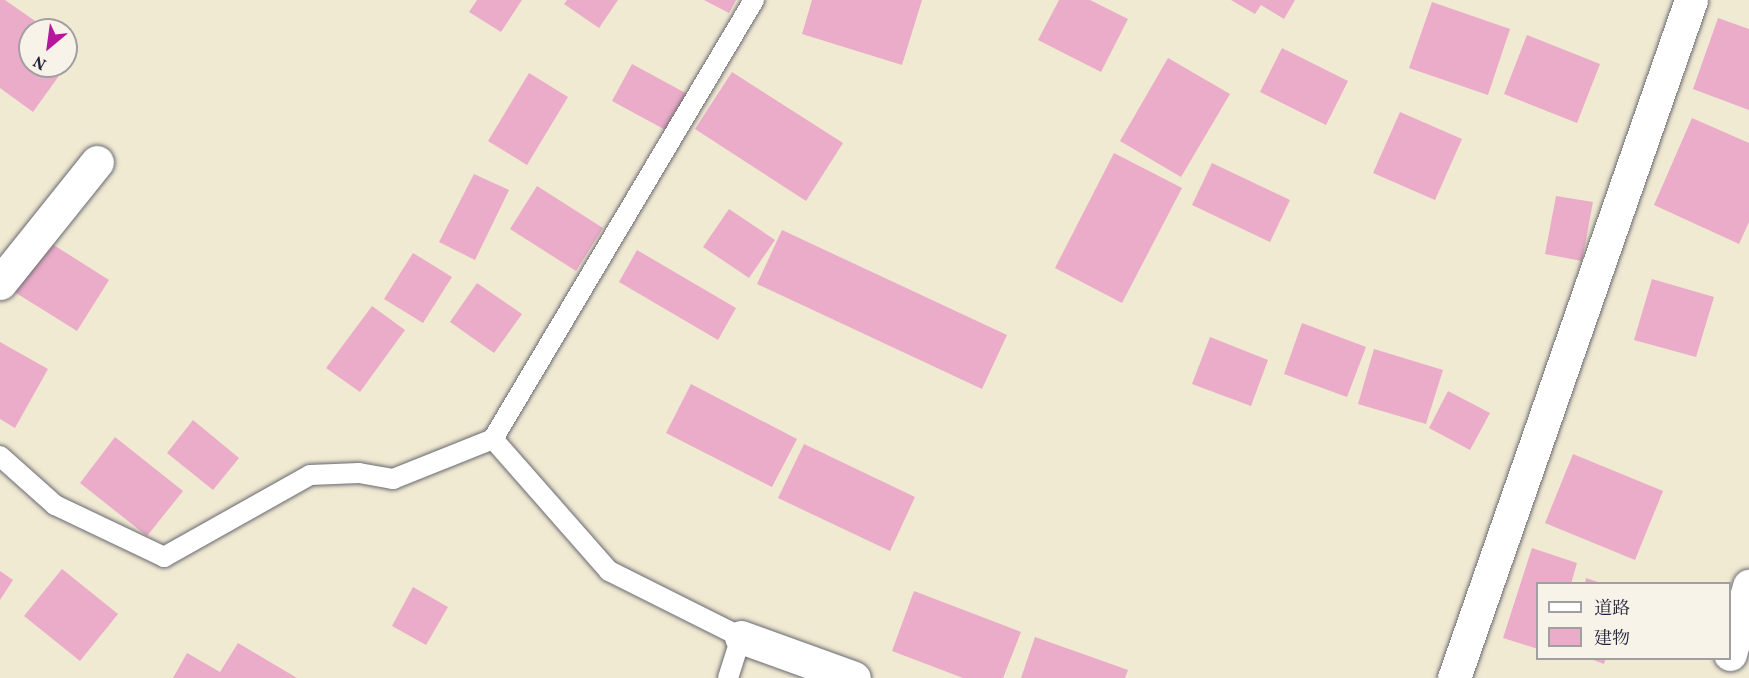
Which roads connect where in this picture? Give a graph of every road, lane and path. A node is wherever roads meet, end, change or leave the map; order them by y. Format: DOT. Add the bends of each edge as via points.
graph roads {
  1 [pos="754,0"];
  2 [pos="1691,0"];
  3 [pos="97,162"];
  4 [pos="0,283"];
  5 [pos="493,440"];
  6 [pos="0,456"];
  7 [pos="1749,586"];
  8 [pos="741,638"];
  9 [pos="1731,650"];
  10 [pos="1728,660"];
  11 [pos="728,678"];
  12 [pos="854,678"];
  13 [pos="1454,678"];
  14 [pos="1723,678"];
  1 -- 5 [label="lane"];
  2 -- 13 [label="street"];
  3 -- 4 [label="street"];
  5 -- 6 [label="lane" via="393,479 359,473 310,475 164,557 55,505"];
  5 -- 8 [label="lane" via="609,571"];
  7 -- 9 [label="street"];
  8 -- 11 [label="lane"];
  8 -- 12 [label="street"];
  10 -- 14 [label="street"];
}
